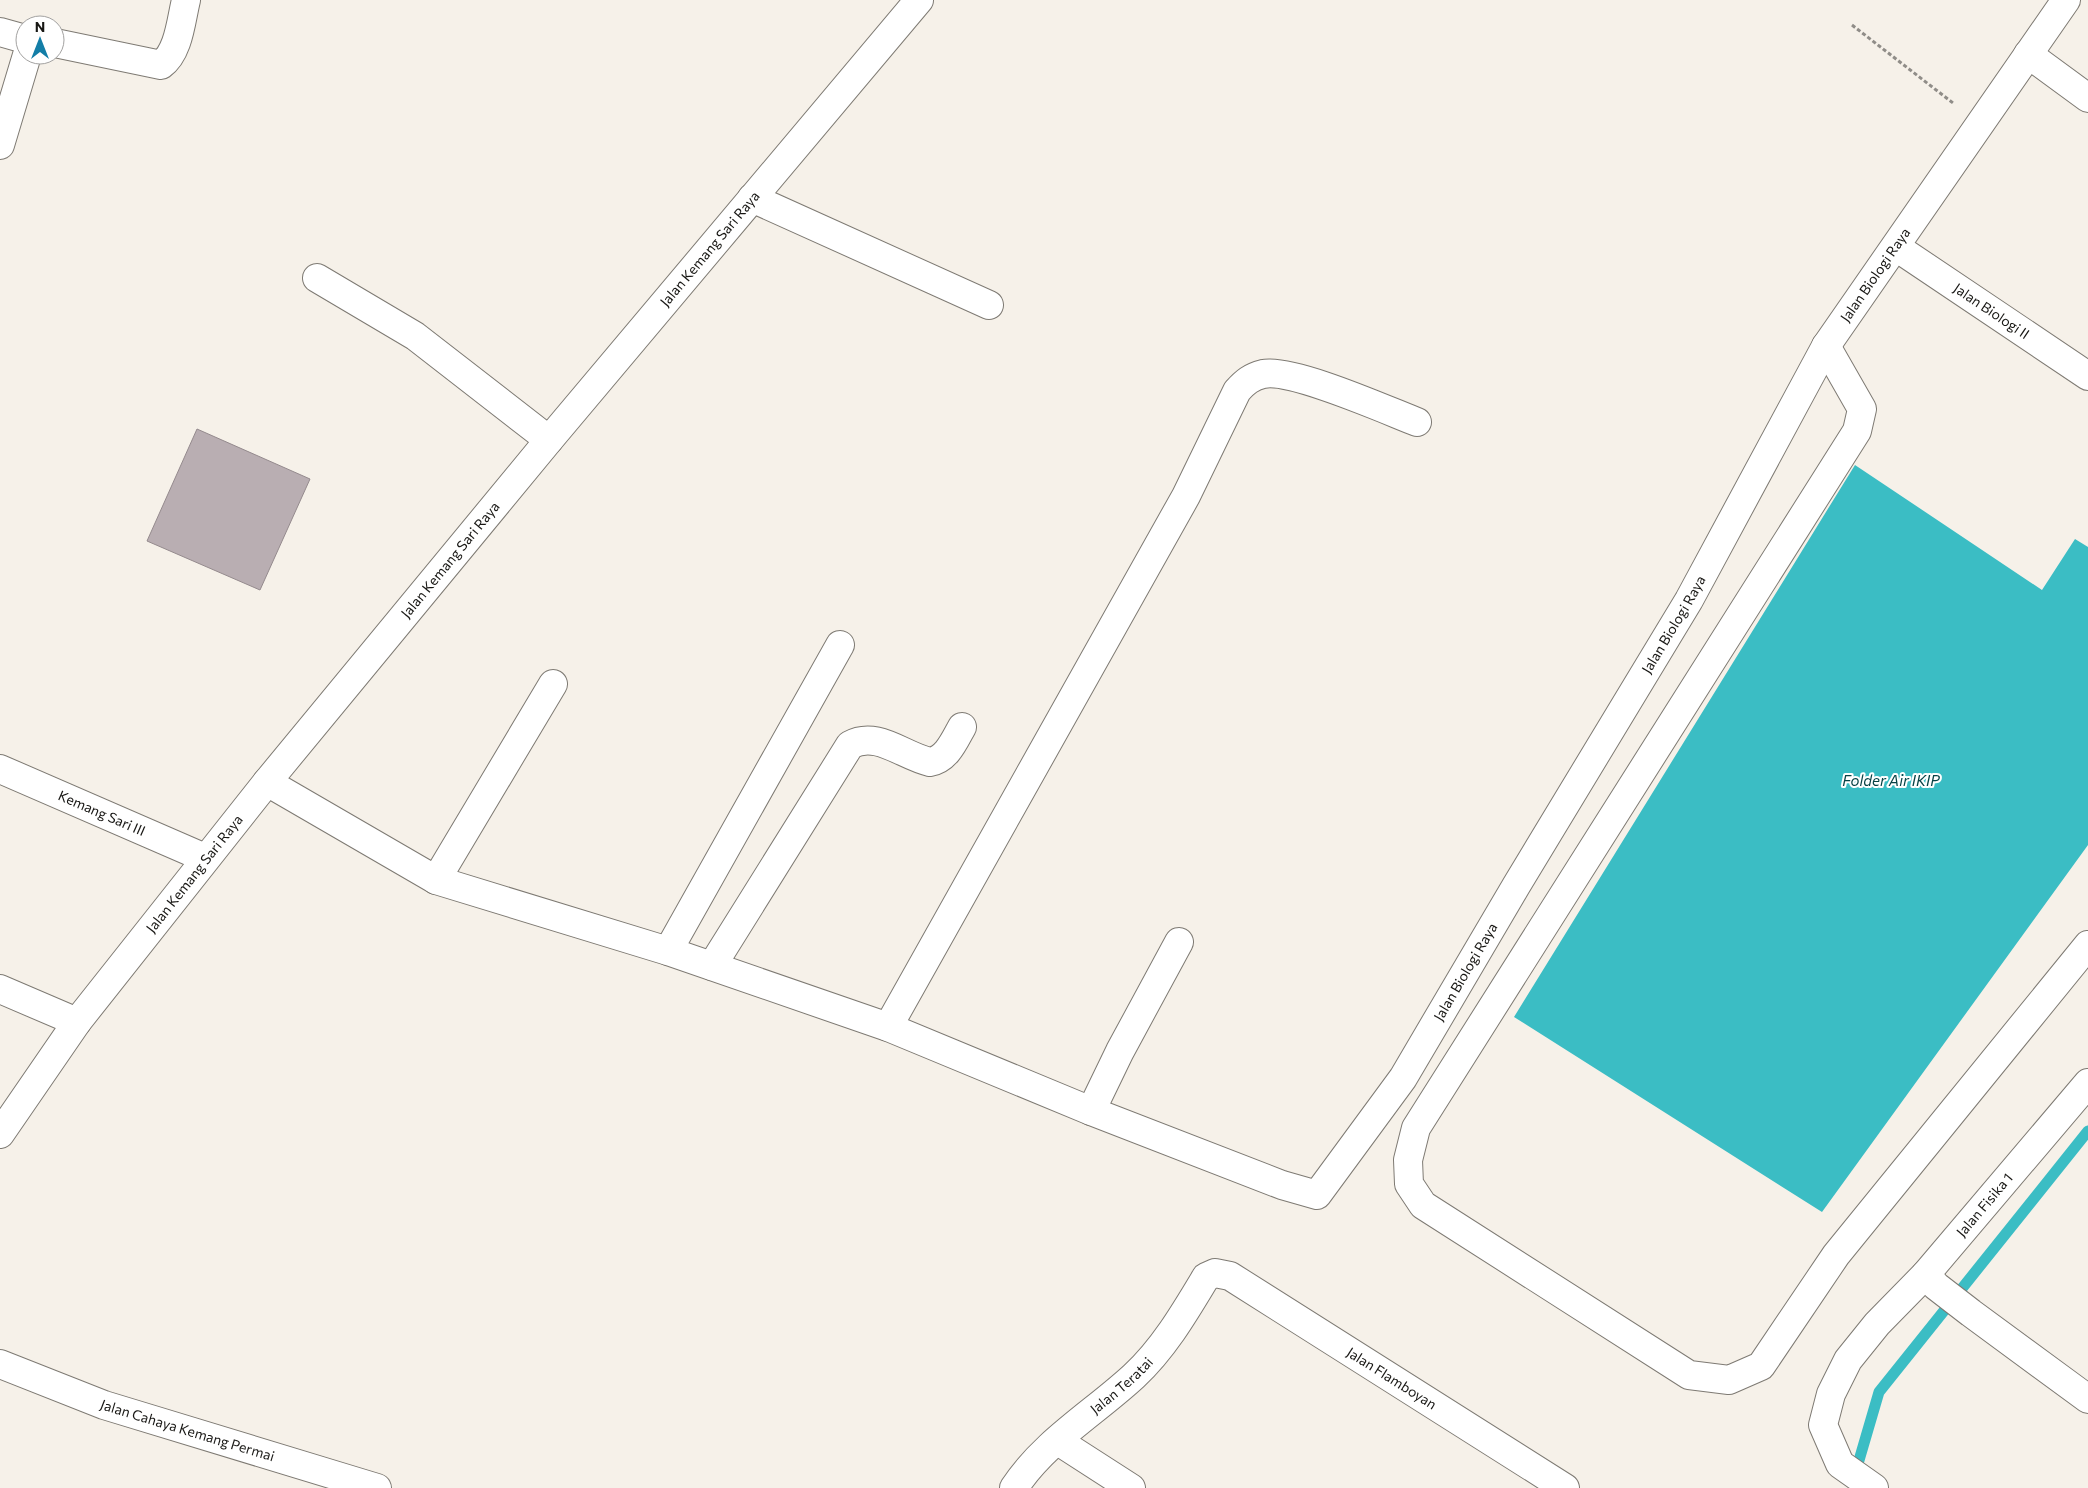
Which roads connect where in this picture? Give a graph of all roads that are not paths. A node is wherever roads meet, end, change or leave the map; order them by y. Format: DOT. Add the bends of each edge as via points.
graph roads {
  1 [pos="186,0"];
  2 [pos="919,0"];
  3 [pos="2066,0"];
  4 [pos="0,32"];
  5 [pos="15,36"];
  6 [pos="65,45"];
  7 [pos="2028,54"];
  8 [pos="24,65"];
  9 [pos="2088,98"];
  10 [pos="0,145"];
  11 [pos="752,198"];
  12 [pos="1896,247"];
  13 [pos="317,278"];
  14 [pos="989,305"];
  15 [pos="1826,346"];
  16 [pos="2088,376"];
  17 [pos="1418,422"];
  18 [pos="549,440"];
  19 [pos="840,645"];
  20 [pos="553,684"];
  21 [pos="962,727"];
  22 [pos="0,769"];
  23 [pos="267,782"];
  24 [pos="205,858"];
  25 [pos="436,880"];
  26 [pos="1179,942"];
  27 [pos="2088,945"];
  28 [pos="668,951"];
  29 [pos="712,966"];
  30 [pos="0,989"];
  31 [pos="77,1022"];
  32 [pos="888,1028"];
  33 [pos="2085,1102"];
  34 [pos="1091,1111"];
  35 [pos="0,1134"];
  36 [pos="1215,1273"];
  37 [pos="1931,1280"];
  38 [pos="0,1364"];
  39 [pos="2088,1399"];
  40 [pos="1058,1440"];
  41 [pos="1872,1487"];
  42 [pos="377,1488"];
  43 [pos="1014,1488"];
  44 [pos="1131,1488"];
  45 [pos="1565,1488"];
  1 -- 6 [label="street" via="170,59 162,65"];
  2 -- 11 [label="street, Jalan Kemang Sari Raya"];
  3 -- 7 [label="street, Jalan Biologi Raya"];
  4 -- 5 [label="street"];
  7 -- 9 [label="street"];
  7 -- 12 [label="street, Jalan Biologi Raya"];
  8 -- 10 [label="street"];
  11 -- 14 [label="street"];
  11 -- 18 [label="street, Jalan Kemang Sari Raya"];
  12 -- 15 [label="street, Jalan Biologi Raya"];
  12 -- 16 [label="street, Jalan Biologi II"];
  13 -- 18 [label="street" via="415,336"];
  15 -- 27 [label="street" via="1862,409 1857,431 1416,1128 1408,1160 1409,1184 1423,1205 1689,1375 1729,1380 1761,1366 1836,1255"];
  15 -- 34 [label="street, Jalan Biologi Raya" via="1689,600 1403,1078 1317,1195 1282,1185"];
  17 -- 32 [label="street" via="1291,377 1265,374 1250,378 1237,390 1186,496"];
  18 -- 23 [label="street, Jalan Kemang Sari Raya"];
  19 -- 28 [label="street"];
  20 -- 25 [label="street"];
  21 -- 29 [label="street" via="946,754 938,760 922,760 877,740 860,740 850,745"];
  22 -- 24 [label="street, Kemang Sari III"];
  23 -- 24 [label="street, Jalan Kemang Sari Raya"];
  23 -- 25 [label="street"];
  24 -- 31 [label="street, Jalan Kemang Sari Raya"];
  25 -- 28 [label="street"];
  26 -- 34 [label="street"];
  28 -- 29 [label="street"];
  29 -- 32 [label="street"];
  30 -- 31 [label="street"];
  31 -- 35 [label="street, Jalan Kemang Sari Raya"];
  32 -- 34 [label="street"];
  33 -- 37 [label="street, Jalan Fisika 1"];
  36 -- 40 [label="street, Jalan Teratai" via="1206,1277 1173,1331 1135,1375"];
  36 -- 45 [label="street, Jalan Flamboyan" via="1230,1276"];
  37 -- 39 [label="street"];
  37 -- 41 [label="street, Jalan Fisika 1" via="1877,1324 1848,1360 1831,1394 1823,1425 1840,1464"];
  38 -- 42 [label="street, Jalan Cahaya Kemang Permai" via="104,1405"];
  40 -- 43 [label="street, Jalan Teratai" via="1027,1468"];
  40 -- 44 [label="street"];
}
